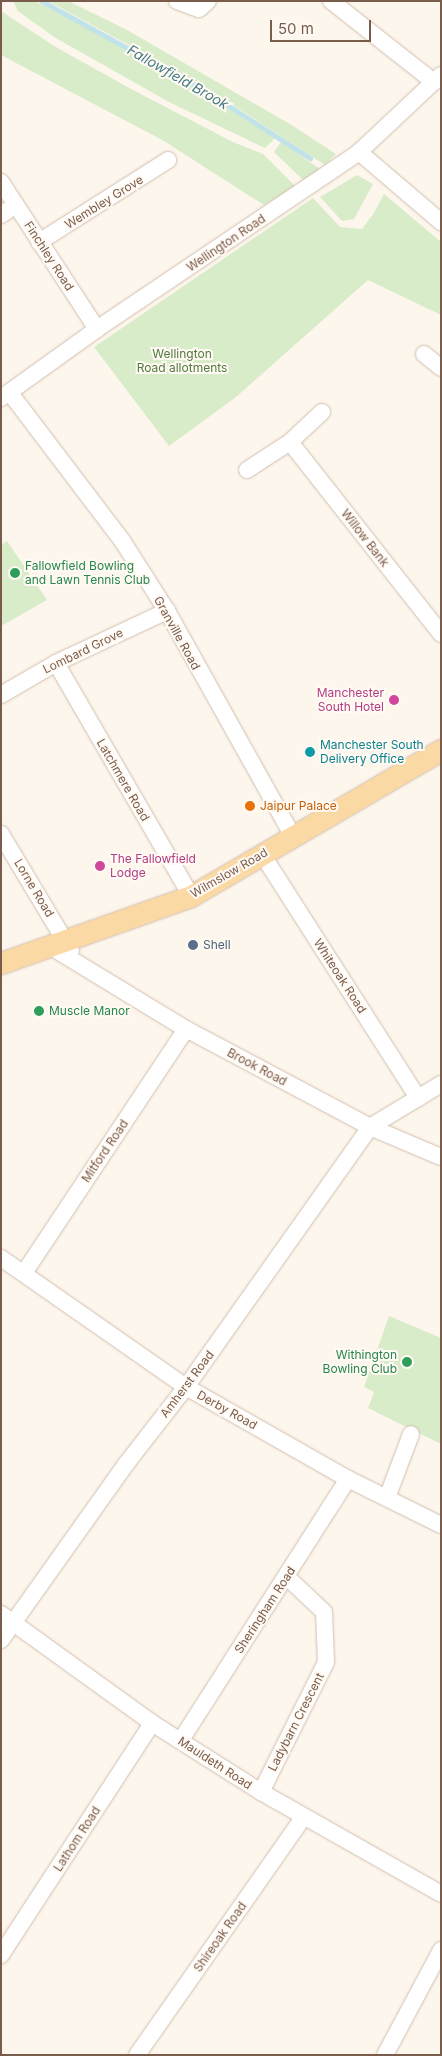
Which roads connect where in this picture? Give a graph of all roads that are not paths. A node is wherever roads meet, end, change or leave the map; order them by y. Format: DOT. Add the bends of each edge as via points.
graph roads {
  1 [pos="177,1"];
  2 [pos="208,1"];
  3 [pos="331,1"];
  4 [pos="437,79"];
  5 [pos="359,152"];
  6 [pos="168,160"];
  7 [pos="1,182"];
  8 [pos="16,204"];
  9 [pos="1,215"];
  10 [pos="441,222"];
  11 [pos="39,242"];
  12 [pos="97,329"];
  13 [pos="424,354"];
  14 [pos="441,368"];
  15 [pos="6,395"];
  16 [pos="322,412"];
  17 [pos="290,442"];
  18 [pos="248,470"];
  19 [pos="166,611"];
  20 [pos="441,634"];
  21 [pos="56,663"];
  22 [pos="1,695"];
  23 [pos="441,750"];
  24 [pos="1,834"];
  25 [pos="293,836"];
  26 [pos="262,854"];
  27 [pos="191,896"];
  28 [pos="59,944"];
  29 [pos="1,963"];
  30 [pos="186,1029"];
  31 [pos="441,1084"];
  32 [pos="418,1098"];
  33 [pos="370,1127"];
  34 [pos="441,1156"];
  35 [pos="1,1258"];
  36 [pos="24,1273"];
  37 [pos="186,1387"];
  38 [pos="411,1434"];
  39 [pos="348,1479"];
  40 [pos="387,1498"];
  41 [pos="441,1525"];
  42 [pos="287,1577"];
  43 [pos="7,1618"];
  44 [pos="1,1640"];
  45 [pos="152,1723"];
  46 [pos="181,1740"];
  47 [pos="261,1792"];
  48 [pos="303,1818"];
  49 [pos="441,1894"];
  50 [pos="441,1950"];
  51 [pos="1,1954"];
  52 [pos="137,2055"];
  53 [pos="385,2055"];
  1 -- 2 [label="street" via="199,9"];
  3 -- 4 [label="street"];
  4 -- 5 [label="street, Wellington Road"];
  5 -- 10 [label="street"];
  5 -- 12 [label="street, Wellington Road"];
  6 -- 11 [label="street, Wembley Grove"];
  7 -- 8 [label="street, Finchley Road"];
  8 -- 9 [label="street"];
  8 -- 11 [label="street, Finchley Road"];
  11 -- 12 [label="street, Finchley Road"];
  12 -- 15 [label="street, Wellington Road"];
  13 -- 14 [label="street"];
  15 -- 19 [label="street, Granville Road" via="123,542"];
  16 -- 17 [label="street"];
  17 -- 18 [label="street"];
  17 -- 20 [label="street, Willow Bank"];
  19 -- 21 [label="street, Lombard Grove"];
  19 -- 25 [label="street, Granville Road"];
  21 -- 22 [label="street, Lombard Grove"];
  21 -- 27 [label="street, Latchmere Road"];
  23 -- 25 [label="main road, Wilmslow Road"];
  24 -- 28 [label="street, Lorne Road"];
  25 -- 26 [label="main road, Wilmslow Road"];
  26 -- 27 [label="main road, Wilmslow Road"];
  26 -- 32 [label="street, Whiteoak Road"];
  27 -- 28 [label="main road, Wilmslow Road"];
  28 -- 29 [label="main road, Wilmslow Road"];
  28 -- 30 [label="street, Brook Road" via="79,966"];
  30 -- 33 [label="street, Brook Road"];
  30 -- 36 [label="street, Mitford Road"];
  31 -- 32 [label="street"];
  32 -- 33 [label="street"];
  33 -- 34 [label="street, Brook Road"];
  33 -- 37 [label="street, Amherst Road"];
  35 -- 36 [label="street, Derby Road"];
  36 -- 37 [label="street, Derby Road"];
  37 -- 39 [label="street, Derby Road"];
  37 -- 43 [label="street, Amherst Road"];
  38 -- 40 [label="street"];
  39 -- 40 [label="street, Derby Road"];
  39 -- 42 [label="street, Sheringham Road"];
  40 -- 41 [label="street, Derby Road"];
  42 -- 46 [label="street, Sheringham Road"];
  42 -- 47 [label="street, Ladybarn Crescent" via="324,1612 326,1662"];
  43 -- 44 [label="street, Amherst Road"];
  43 -- 45 [label="street, Mauldeth Road"];
  45 -- 46 [label="street, Mauldeth Road"];
  45 -- 51 [label="street, Lathom Road"];
  46 -- 47 [label="street, Mauldeth Road"];
  47 -- 48 [label="street, Mauldeth Road"];
  48 -- 49 [label="street, Mauldeth Road"];
  48 -- 52 [label="street, Shireoak Road"];
  50 -- 53 [label="street"];
}
